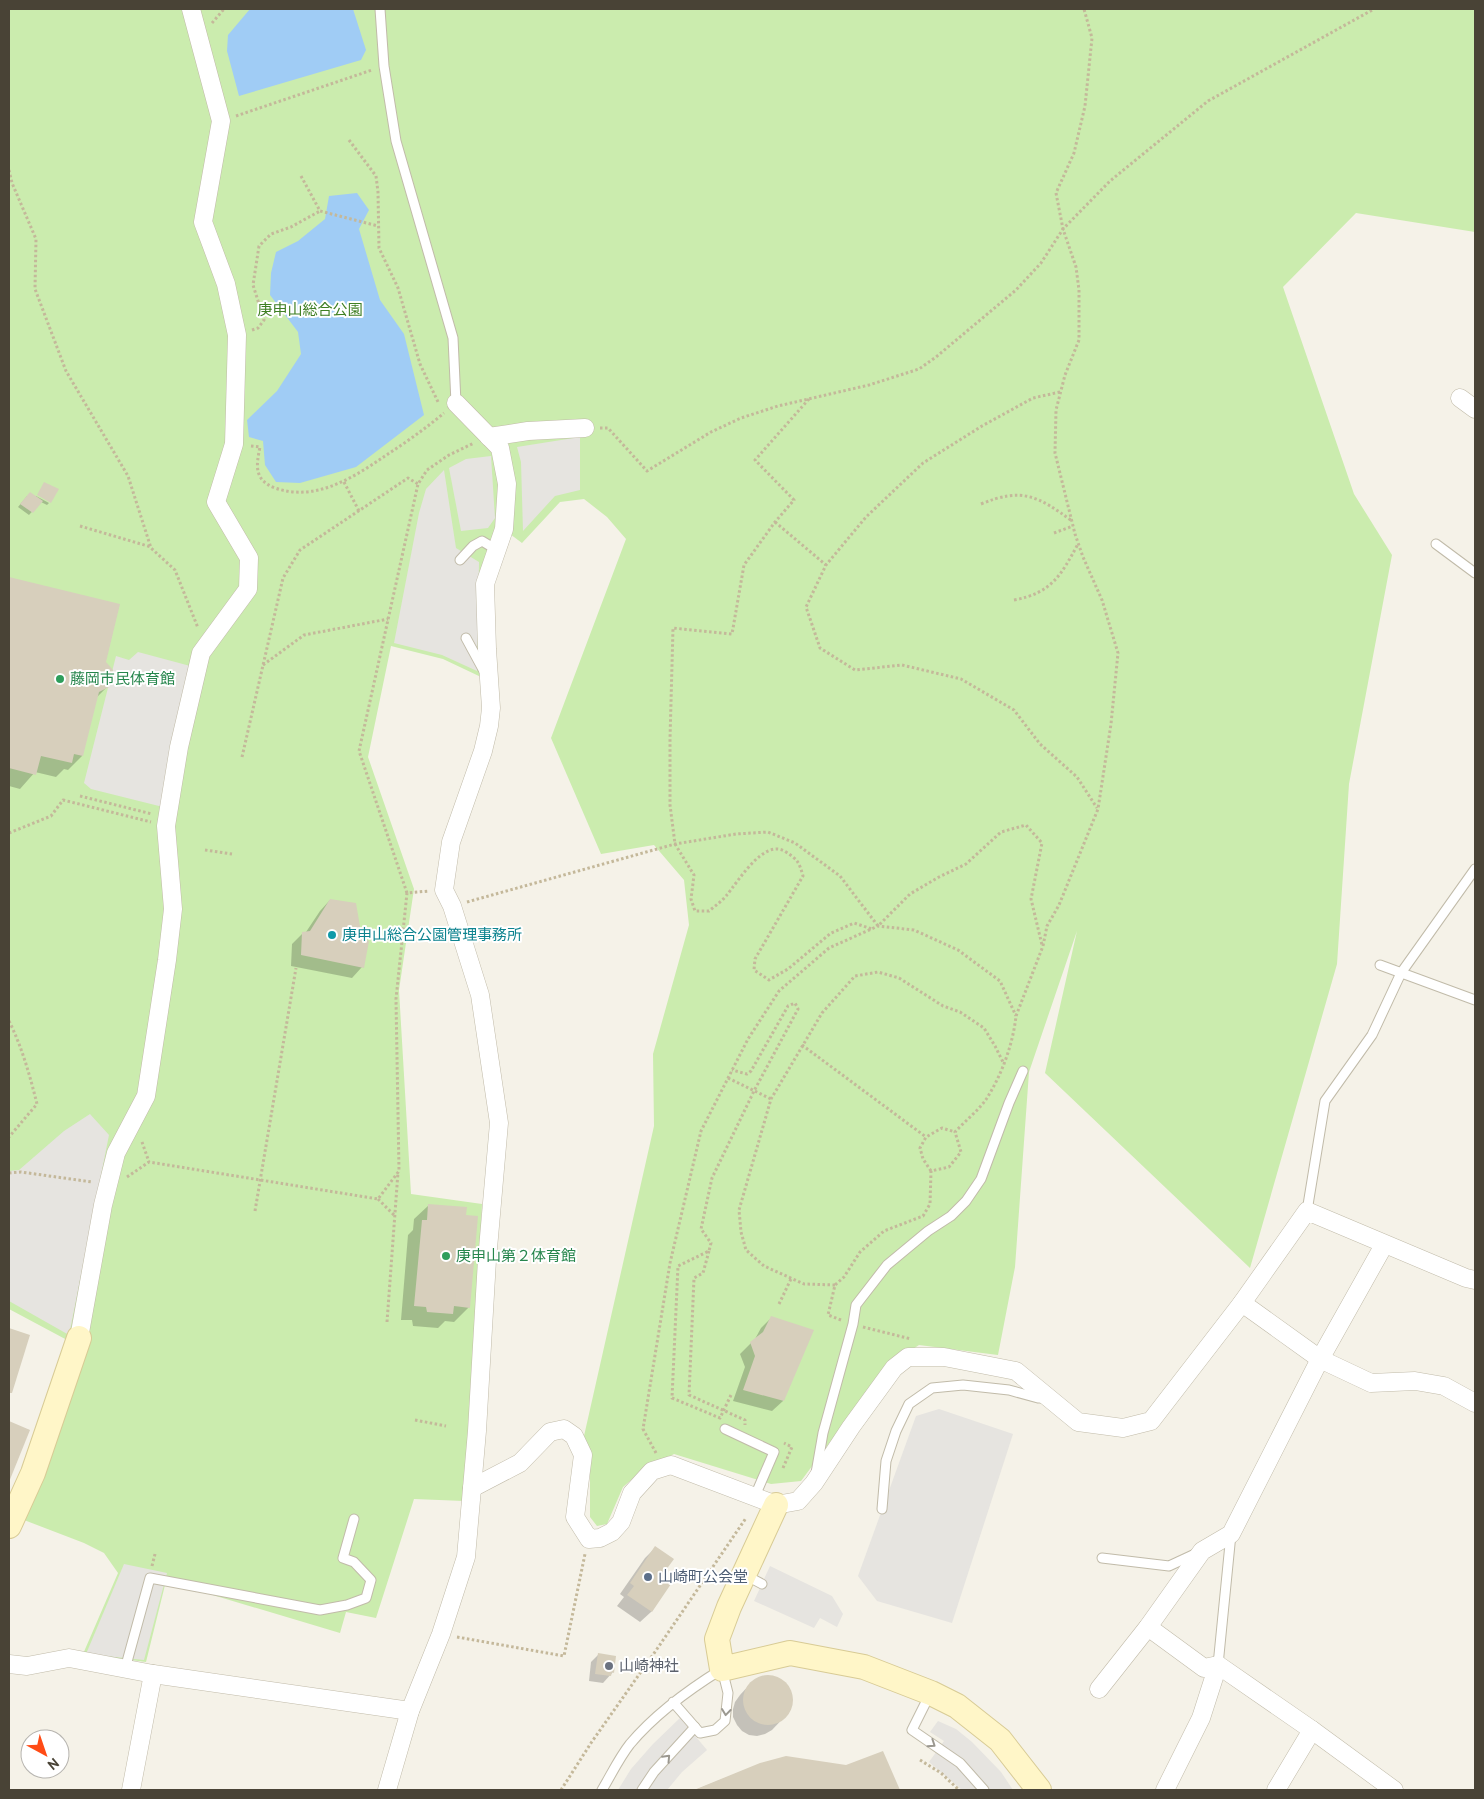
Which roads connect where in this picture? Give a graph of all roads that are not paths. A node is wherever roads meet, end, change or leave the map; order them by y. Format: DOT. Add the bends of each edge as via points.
graph roads {
  1 [pos="191,9"];
  2 [pos="380,9"];
  3 [pos="1460,398"];
  4 [pos="450,408"];
  5 [pos="1475,409"];
  6 [pos="585,428"];
  7 [pos="489,438"];
  8 [pos="1436,544"];
  9 [pos="497,550"];
  10 [pos="460,560"];
  11 [pos="1475,573"];
  12 [pos="466,638"];
  13 [pos="490,682"];
  14 [pos="1475,869"];
  15 [pos="1380,965"];
  16 [pos="1401,973"];
  17 [pos="1475,1000"];
  18 [pos="1023,1071"];
  19 [pos="1307,1211"];
  20 [pos="1384,1245"];
  21 [pos="1475,1280"];
  22 [pos="1242,1303"];
  23 [pos="79,1338"];
  24 [pos="1320,1359"];
  25 [pos="1051,1398"];
  26 [pos="1475,1402"];
  27 [pos="725,1429"];
  28 [pos="814,1483"];
  29 [pos="472,1488"];
  30 [pos="766,1500"];
  31 [pos="882,1509"];
  32 [pos="354,1519"];
  33 [pos="9,1526"];
  34 [pos="1231,1534"];
  35 [pos="1202,1551"];
  36 [pos="1102,1558"];
  37 [pos="1148,1627"];
  38 [pos="9,1664"];
  39 [pos="1218,1665"];
  40 [pos="722,1668"];
  41 [pos="125,1669"];
  42 [pos="153,1674"];
  43 [pos="1099,1689"];
  44 [pos="930,1693"];
  45 [pos="674,1702"];
  46 [pos="410,1711"];
  47 [pos="695,1728"];
  48 [pos="1312,1730"];
  49 [pos="131,1790"];
  50 [pos="387,1790"];
  51 [pos="602,1790"];
  52 [pos="642,1790"];
  53 [pos="984,1790"];
  54 [pos="1039,1790"];
  55 [pos="1164,1790"];
  56 [pos="1276,1790"];
  57 [pos="1394,1790"];
  1 -- 23 [label="street" via="221,121 203,222 226,284 237,335 234,444 216,502 249,558 248,590 202,653 179,747 166,826 173,909 146,1096 116,1153"];
  2 -- 4 [label="lane" via="384,66 396,141 453,338"];
  3 -- 5 [label="street"];
  4 -- 7 [label="street"];
  6 -- 7 [label="street" via="528,431"];
  7 -- 9 [label="street" via="500,448 507,484 504,529"];
  8 -- 11 [label="lane"];
  9 -- 10 [label="lane" via="482,541"];
  9 -- 13 [label="street" via="485,584"];
  12 -- 13 [label="lane"];
  13 -- 29 [label="street" via="489,726 451,842 444,890 480,995 499,1123"];
  14 -- 16 [label="lane"];
  15 -- 16 [label="lane"];
  16 -- 17 [label="lane"];
  16 -- 19 [label="lane" via="1372,1035 1324,1101"];
  18 -- 28 [label="lane" via="981,1179 966,1201 887,1265 856,1305 823,1433"];
  19 -- 20 [label="street"];
  19 -- 22 [label="street"];
  20 -- 21 [label="street"];
  20 -- 24 [label="street"];
  22 -- 24 [label="street"];
  22 -- 25 [label="street" via="1151,1421 1123,1428 1078,1422"];
  23 -- 33 [label="street" via="33,1473"];
  24 -- 26 [label="street" via="1371,1383 1416,1381 1444,1386"];
  24 -- 34 [label="street"];
  25 -- 28 [label="street" via="1016,1371 944,1357 908,1358 894,1368"];
  25 -- 31 [label="lane" via="963,1385 932,1388 909,1404 896,1431 886,1461"];
  27 -- 30 [label="lane" via="774,1452"];
  28 -- 30 [label="street" via="798,1501"];
  29 -- 30 [label="street" via="520,1463 550,1432 564,1429 574,1436 583,1456 575,1518 588,1539 612,1532 621,1522 632,1493 652,1470 671,1465"];
  29 -- 46 [label="street" via="466,1556 441,1634"];
  30 -- 40 [label="street" via="753,1579 717,1639"];
  32 -- 41 [label="lane" via="343,1558 354,1562 371,1580 366,1598 320,1610 150,1578"];
  34 -- 35 [label="street"];
  34 -- 39 [label="lane"];
  35 -- 36 [label="lane" via="1169,1566"];
  35 -- 37 [label="street"];
  37 -- 39 [label="street" via="1204,1668"];
  37 -- 43 [label="street"];
  38 -- 41 [label="street" via="27,1666 69,1658"];
  39 -- 48 [label="street"];
  39 -- 55 [label="street" via="1201,1718"];
  40 -- 44 [label="street" via="790,1653 864,1667"];
  40 -- 45 [label="lane"];
  40 -- 47 [label="lane, one-way" via="728,1693 725,1721 715,1730 700,1733"];
  41 -- 42 [label="street"];
  42 -- 46 [label="street"];
  42 -- 49 [label="street"];
  44 -- 53 [label="lane, one-way" via="912,1730 960,1763"];
  44 -- 54 [label="street" via="958,1706 1000,1740"];
  45 -- 47 [label="lane"];
  45 -- 51 [label="lane" via="655,1716 629,1746"];
  46 -- 50 [label="street"];
  52 -- 47 [label="lane, one-way" via="654,1772"];
  48 -- 56 [label="street"];
  48 -- 57 [label="street"];
}
